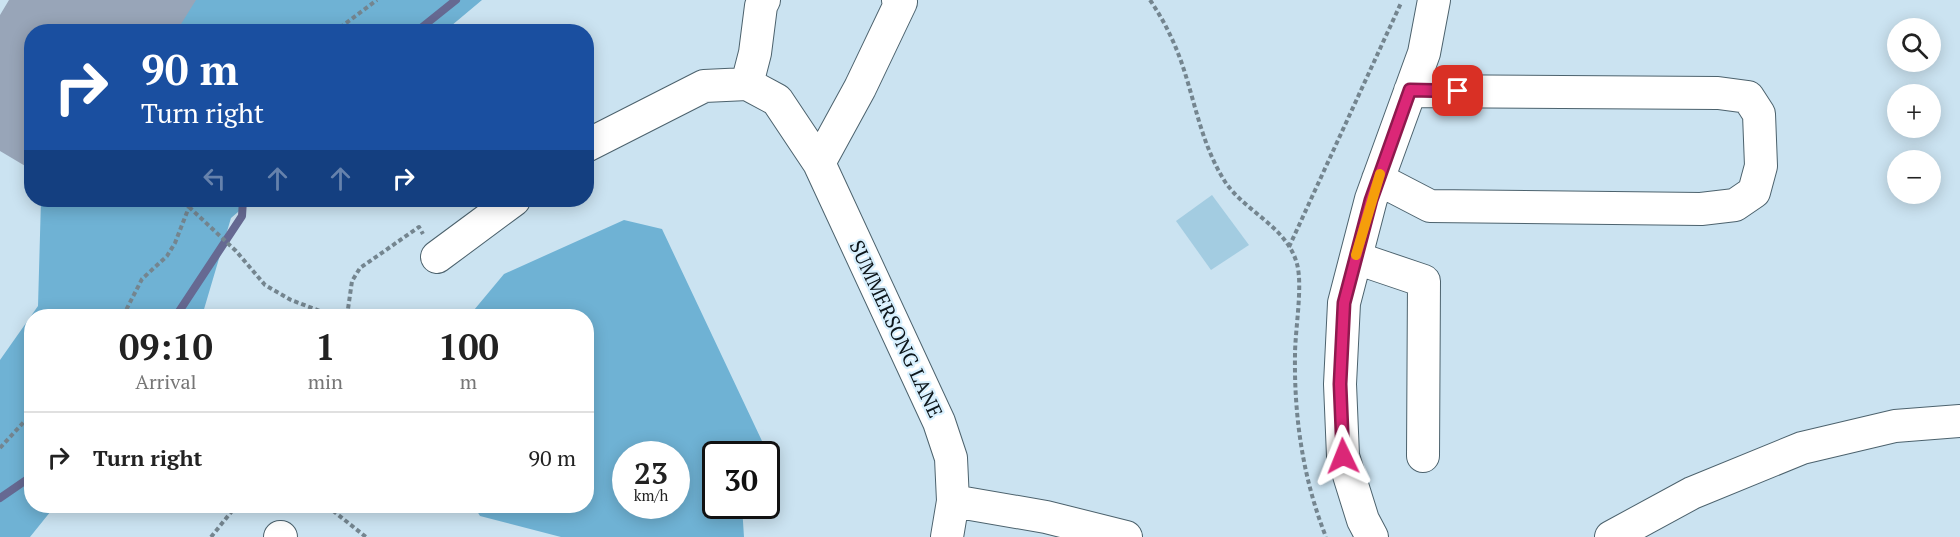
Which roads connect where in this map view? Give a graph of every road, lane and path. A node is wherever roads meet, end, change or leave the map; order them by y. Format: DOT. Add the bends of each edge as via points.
graph roads {
  1 [pos="376,0"];
  2 [pos="764,0"];
  3 [pos="898,0"];
  4 [pos="1150,0"];
  5 [pos="1403,0"];
  6 [pos="1434,0"];
  7 [pos="344,24"];
  8 [pos="747,84"];
  9 [pos="1410,90"];
  10 [pos="594,142"];
  11 [pos="819,163"];
  12 [pos="1378,179"];
  13 [pos="189,207"];
  14 [pos="505,207"];
  15 [pos="419,226"];
  16 [pos="1289,247"];
  17 [pos="437,257"];
  18 [pos="1356,258"];
  19 [pos="127,309"];
  20 [pos="315,309"];
  21 [pos="348,309"];
  22 [pos="24,422"];
  23 [pos="1960,422"];
  24 [pos="0,448"];
  25 [pos="1423,456"];
  26 [pos="954,501"];
  27 [pos="230,513"];
  28 [pos="336,513"];
  29 [pos="211,537"];
  30 [pos="366,537"];
  31 [pos="946,537"];
  32 [pos="1126,537"];
  33 [pos="1326,537"];
  34 [pos="1372,537"];
  35 [pos="1611,537"];
  1 -- 7 [label="path"];
  2 -- 8 [label="street"];
  3 -- 11 [label="street" via="901,2 860,88"];
  4 -- 16 [label="path" via="1180,59 1205,143 1225,182"];
  5 -- 16 [label="path"];
  6 -- 9 [label="street" via="1424,53"];
  8 -- 10 [label="street" via="704,86"];
  8 -- 11 [label="street, SUMMERSONG LANE" via="777,100"];
  9 -- 12 [label="street"];
  9 -- 12 [label="street" via="1718,93 1748,97 1759,114 1761,166 1754,192 1734,205 1701,209 1430,206"];
  11 -- 26 [label="street, SUMMERSONG LANE" via="939,422 951,458"];
  12 -- 18 [label="street"];
  13 -- 19 [label="path" via="167,256 142,279"];
  13 -- 20 [label="path" via="236,250 265,285"];
  14 -- 17 [label="street"];
  15 -- 21 [label="path" via="360,268 352,281"];
  16 -- 33 [label="path" via="1297,264 1299,283 1294,375 1298,421 1306,477"];
  18 -- 25 [label="street" via="1424,281"];
  18 -- 34 [label="street" via="1344,303 1340,384 1343,456"];
  22 -- 24 [label="path"];
  23 -- 35 [label="street" via="1895,426 1802,448 1692,493"];
  26 -- 31 [label="street, SUMMERSONG LANE"];
  26 -- 32 [label="street"];
  27 -- 29 [label="path"];
  28 -- 30 [label="path"];
}
